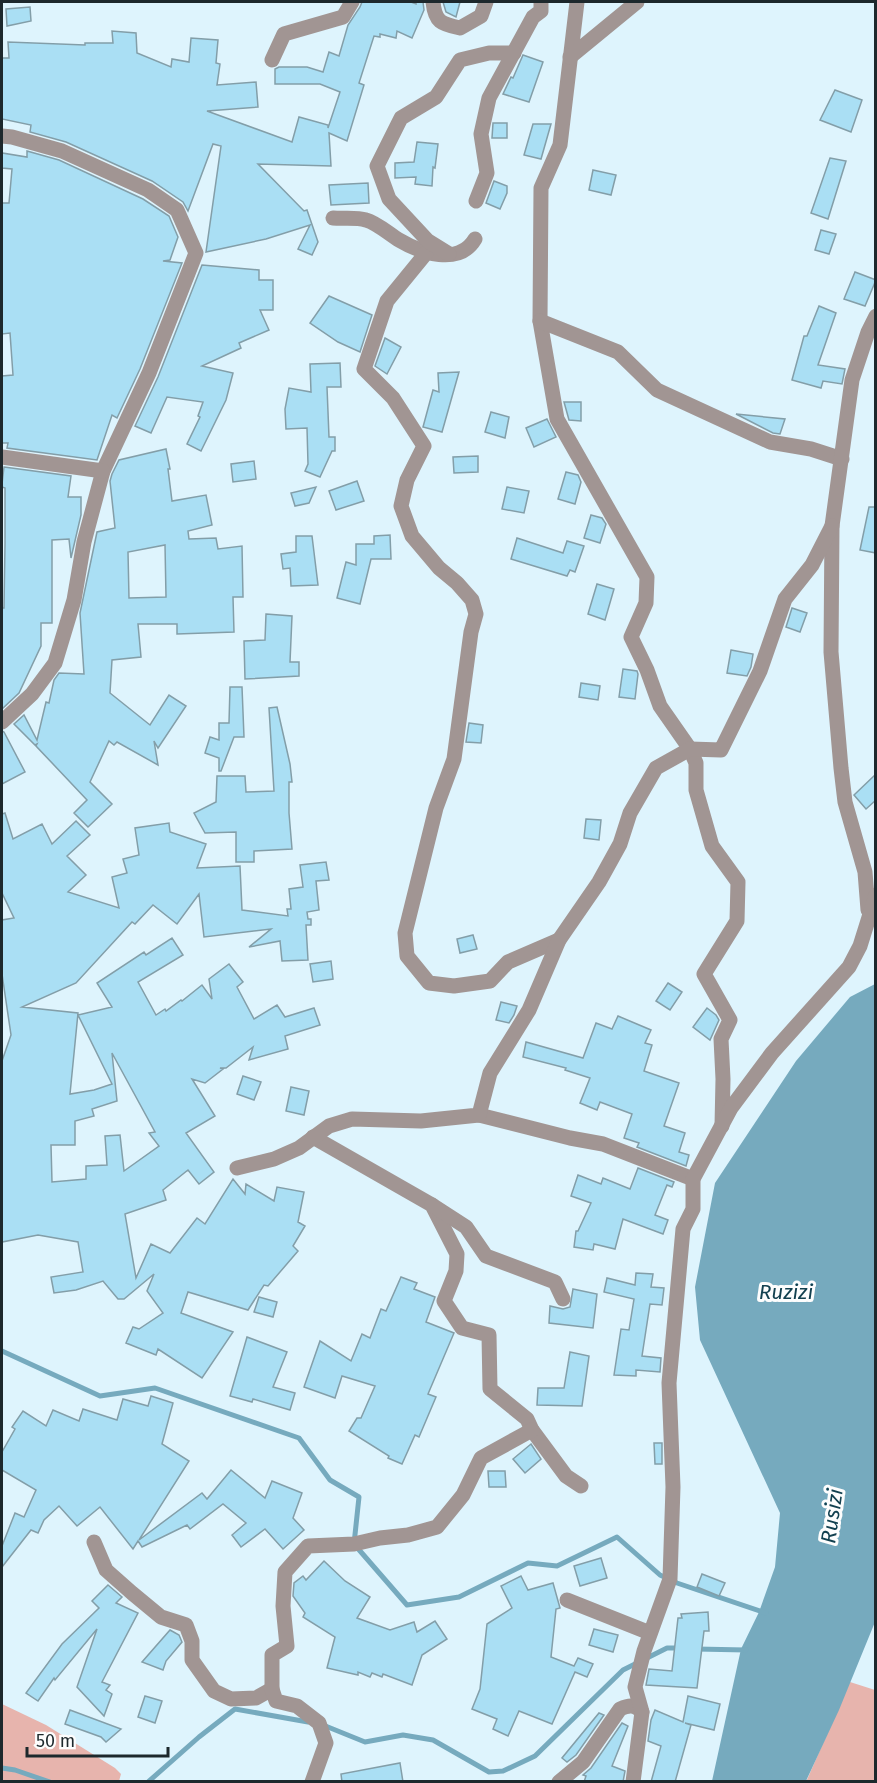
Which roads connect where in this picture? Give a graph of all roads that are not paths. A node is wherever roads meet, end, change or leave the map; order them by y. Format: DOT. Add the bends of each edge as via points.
graph roads {
  1 [pos="352,2"];
  2 [pos="434,2"];
  3 [pos="486,2"];
  4 [pos="541,2"];
  5 [pos="577,2"];
  6 [pos="636,2"];
  7 [pos="514,53"];
  8 [pos="570,57"];
  9 [pos="272,60"];
  10 [pos="2,136"];
  11 [pos="476,201"];
  12 [pos="333,218"];
  13 [pos="475,239"];
  14 [pos="427,252"];
  15 [pos="449,254"];
  16 [pos="876,316"];
  17 [pos="540,321"];
  18 [pos="2,457"];
  19 [pos="842,459"];
  20 [pos="103,471"];
  21 [pos="832,526"];
  22 [pos="2,722"];
  23 [pos="690,749"];
  24 [pos="876,895"];
  25 [pos="869,920"];
  26 [pos="559,940"];
  27 [pos="479,1116"];
  28 [pos="722,1126"];
  29 [pos="313,1137"];
  30 [pos="237,1168"];
  31 [pos="693,1179"];
  32 [pos="432,1205"];
  33 [pos="563,1299"];
  34 [pos="532,1430"];
  35 [pos="580,1486"];
  36 [pos="94,1542"];
  37 [pos="567,1600"];
  38 [pos="650,1633"];
  39 [pos="272,1689"];
  40 [pos="642,1712"];
  41 [pos="312,1782"];
  42 [pos="559,1782"];
  43 [pos="633,1782"];
  1 -- 9 [label="street" via="343,17 284,34"];
  2 -- 3 [label="street" via="434,14 442,24 460,28 481,16"];
  4 -- 7 [label="street" via="540,11 532,17"];
  5 -- 8 [label="street"];
  6 -- 8 [label="street"];
  7 -- 11 [label="street" via="489,98 481,134 487,173"];
  7 -- 15 [label="street" via="489,53 460,60 436,97 401,118 377,166 388,199 428,241"];
  8 -- 17 [label="street" via="560,145 541,188"];
  10 -- 20 [label="street" via="62,151 148,190 177,210 196,253 149,373"];
  12 -- 14 [label="street" via="367,220"];
  13 -- 15 [label="street" via="470,248"];
  14 -- 15 [label="street"];
  14 -- 26 [label="street" via="387,301 364,369 393,398 424,446 407,480 401,506 412,536 472,600 476,614 454,759 424,851 405,933 407,956 429,983 454,986 490,981 508,962"];
  16 -- 19 [label="street" via="852,380"];
  17 -- 19 [label="street" via="618,352 657,390 761,438"];
  17 -- 23 [label="street" via="557,419 647,577 646,603 631,637 660,706"];
  18 -- 20 [label="street"];
  19 -- 21 [label="street"];
  20 -- 22 [label="street" via="74,600 55,663 33,694"];
  21 -- 23 [label="street" via="812,565 785,599 760,671 721,750"];
  21 -- 25 [label="street" via="831,652 841,768 845,802 865,872"];
  23 -- 26 [label="street" via="656,768 630,813 620,844 599,882"];
  23 -- 28 [label="street" via="696,763 696,790 712,846 738,882 737,921 704,974 730,1020 721,1039"];
  24 -- 25 [label="street"];
  25 -- 28 [label="street" via="849,967 772,1053"];
  26 -- 27 [label="street" via="529,1010 490,1073"];
  27 -- 29 [label="street" via="421,1121 352,1119 329,1126"];
  27 -- 31 [label="street" via="603,1144"];
  28 -- 31 [label="street"];
  29 -- 30 [label="street" via="274,1159"];
  29 -- 32 [label="street"];
  31 -- 38 [label="street" via="693,1209 683,1229 669,1383 673,1487 670,1580"];
  32 -- 33 [label="street" via="466,1227 486,1256 555,1282"];
  32 -- 34 [label="street" via="457,1254 456,1270 444,1301 462,1328 489,1335 490,1389 527,1419"];
  34 -- 35 [label="street" via="566,1476"];
  34 -- 39 [label="street" via="481,1458 463,1495 437,1527 354,1544 308,1546 285,1572 287,1646 273,1655"];
  36 -- 39 [label="street" via="106,1570 161,1617 186,1625 192,1641 192,1660 214,1691 231,1698 256,1698"];
  37 -- 38 [label="street"];
  38 -- 40 [label="street" via="635,1687"];
  39 -- 41 [label="street" via="276,1701 297,1706 319,1723 326,1743"];
  40 -- 42 [label="street" via="637,1706 620,1709 583,1762"];
  40 -- 43 [label="street"];
}
